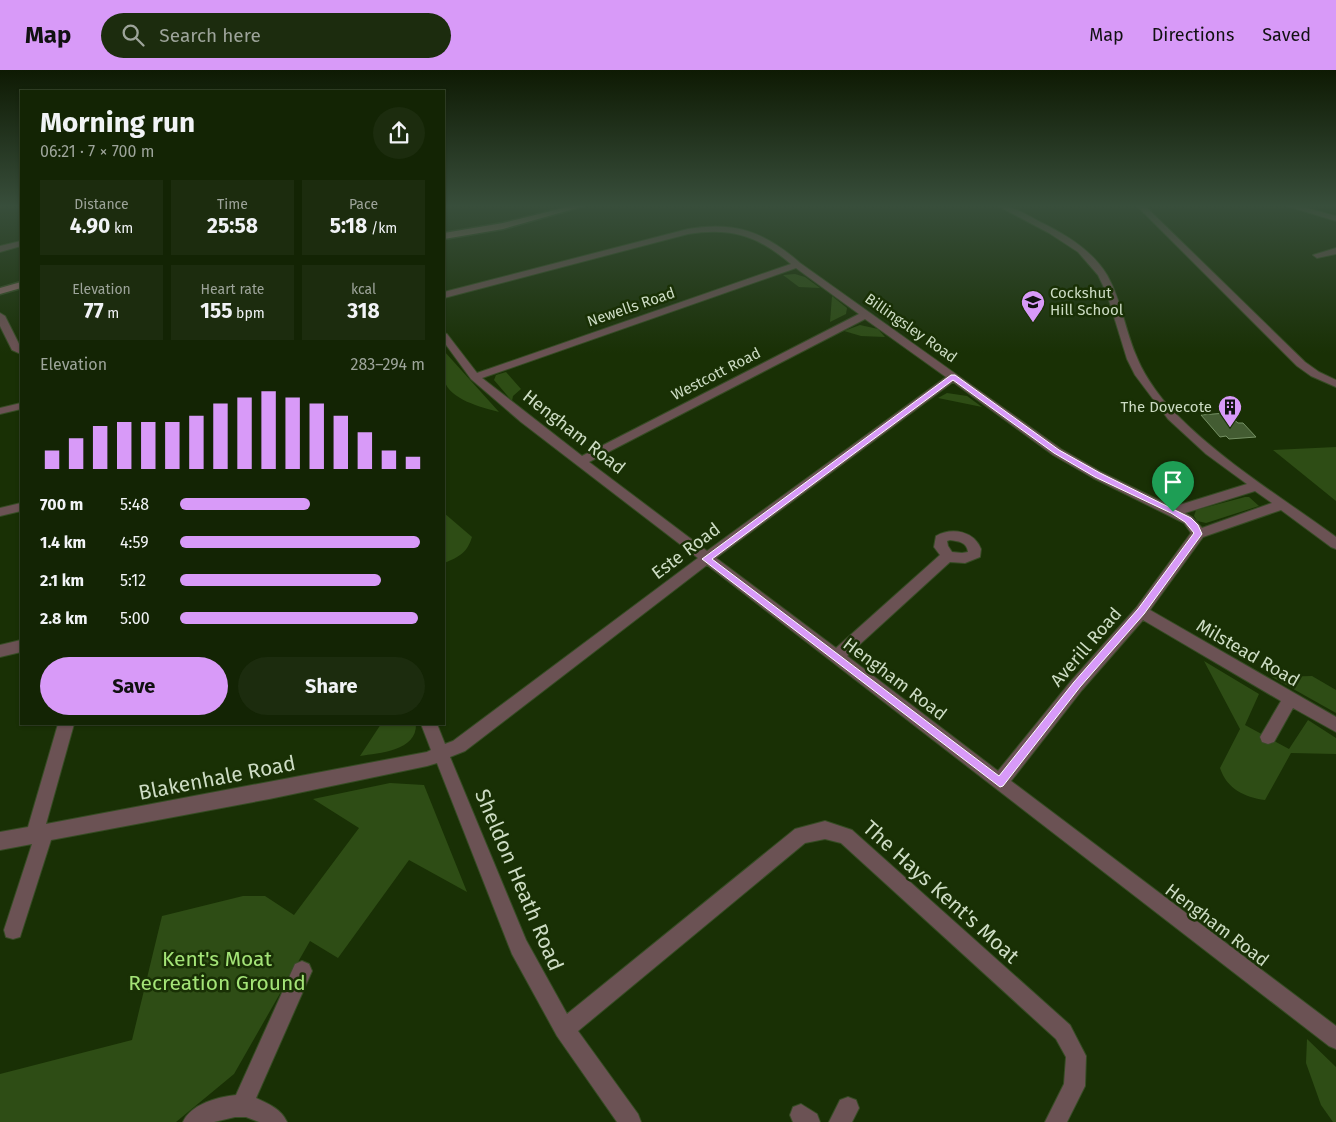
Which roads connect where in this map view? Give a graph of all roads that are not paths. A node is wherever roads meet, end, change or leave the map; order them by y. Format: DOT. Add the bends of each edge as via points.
graph roads {
  1 [pos="600,255"];
  2 [pos="785,255"];
  3 [pos="1085,255"];
  4 [pos="1191,255"];
  5 [pos="797,265"];
  6 [pos="20,285"];
  7 [pos="0,291"];
  8 [pos="445,296"];
  9 [pos="865,315"];
  10 [pos="0,316"];
  11 [pos="16,336"];
  12 [pos="445,337"];
  13 [pos="20,351"];
  14 [pos="475,377"];
  15 [pos="953,377"];
  16 [pos="1336,384"];
  17 [pos="20,406"];
  18 [pos="0,411"];
  19 [pos="582,461"];
  20 [pos="1256,486"];
  21 [pos="1281,505"];
  22 [pos="20,507"];
  23 [pos="0,512"];
  24 [pos="1173,512"];
  25 [pos="1198,534"];
  26 [pos="1336,544"];
  27 [pos="948,556"];
  28 [pos="706,559"];
  29 [pos="1141,612"];
  30 [pos="20,646"];
  31 [pos="0,651"];
  32 [pos="836,657"];
  33 [pos="1290,699"];
  34 [pos="66,725"];
  35 [pos="429,725"];
  36 [pos="1336,726"];
  37 [pos="1268,737"];
  38 [pos="441,754"];
  39 [pos="1000,782"];
  40 [pos="39,834"];
  41 [pos="0,841"];
  42 [pos="13,930"];
  43 [pos="302,971"];
  44 [pos="564,1029"];
  45 [pos="1336,1039"];
  46 [pos="243,1104"];
  47 [pos="194,1122"];
  48 [pos="276,1122"];
  49 [pos="630,1122"];
  50 [pos="1056,1122"];
  1 -- 8 [label="street, Billingsley Road"];
  2 -- 5 [label="street, Billingsley Road"];
  3 -- 20 [label="street" via="1102,274 1112,294 1132,359 1145,381 1172,417"];
  4 -- 16 [label="street" via="1301,364"];
  5 -- 9 [label="street, Billingsley Road"];
  5 -- 14 [label="street, Newells Road"];
  6 -- 7 [label="street"];
  9 -- 15 [label="street, Billingsley Road"];
  9 -- 19 [label="street, Westcott Road"];
  10 -- 11 [label="street"];
  11 -- 13 [label="street" via="17,350"];
  12 -- 14 [label="street, Hengham Road"];
  14 -- 19 [label="street, Hengham Road"];
  15 -- 24 [label="street, Billingsley Road" via="1057,452"];
  15 -- 28 [label="street, Este Road"];
  17 -- 18 [label="street"];
  19 -- 28 [label="street, Hengham Road"];
  20 -- 21 [label="street"];
  20 -- 24 [label="street"];
  21 -- 25 [label="street"];
  21 -- 26 [label="street"];
  22 -- 23 [label="street"];
  24 -- 25 [label="street" via="1188,520"];
  25 -- 29 [label="street, Averill Road"];
  27 -- 32 [label="street"];
  28 -- 32 [label="street, Hengham Road"];
  28 -- 38 [label="street, Este Road" via="467,740"];
  29 -- 33 [label="street, Milstead Road"];
  29 -- 39 [label="street, Averill Road" via="1077,685"];
  30 -- 31 [label="street"];
  32 -- 39 [label="street, Hengham Road"];
  33 -- 36 [label="street, Milstead Road"];
  33 -- 37 [label="street"];
  34 -- 40 [label="street"];
  35 -- 38 [label="street, Sheldon Heath Road"];
  38 -- 40 [label="street, Blakenhale Road" via="269,791"];
  38 -- 44 [label="street, Sheldon Heath Road" via="519,947"];
  39 -- 45 [label="street, Hengham Road"];
  40 -- 41 [label="street, Blakenhale Road"];
  40 -- 42 [label="street"];
  43 -- 46 [label="street"];
  44 -- 49 [label="street, Sheldon Heath Road"];
  44 -- 50 [label="street, The Hays Kent's Moat" via="801,835 824,830 846,836 1063,1032 1076,1056 1075,1078"];
  46 -- 47 [label="street" via="208,1111"];
  46 -- 48 [label="street" via="270,1115"];
}
